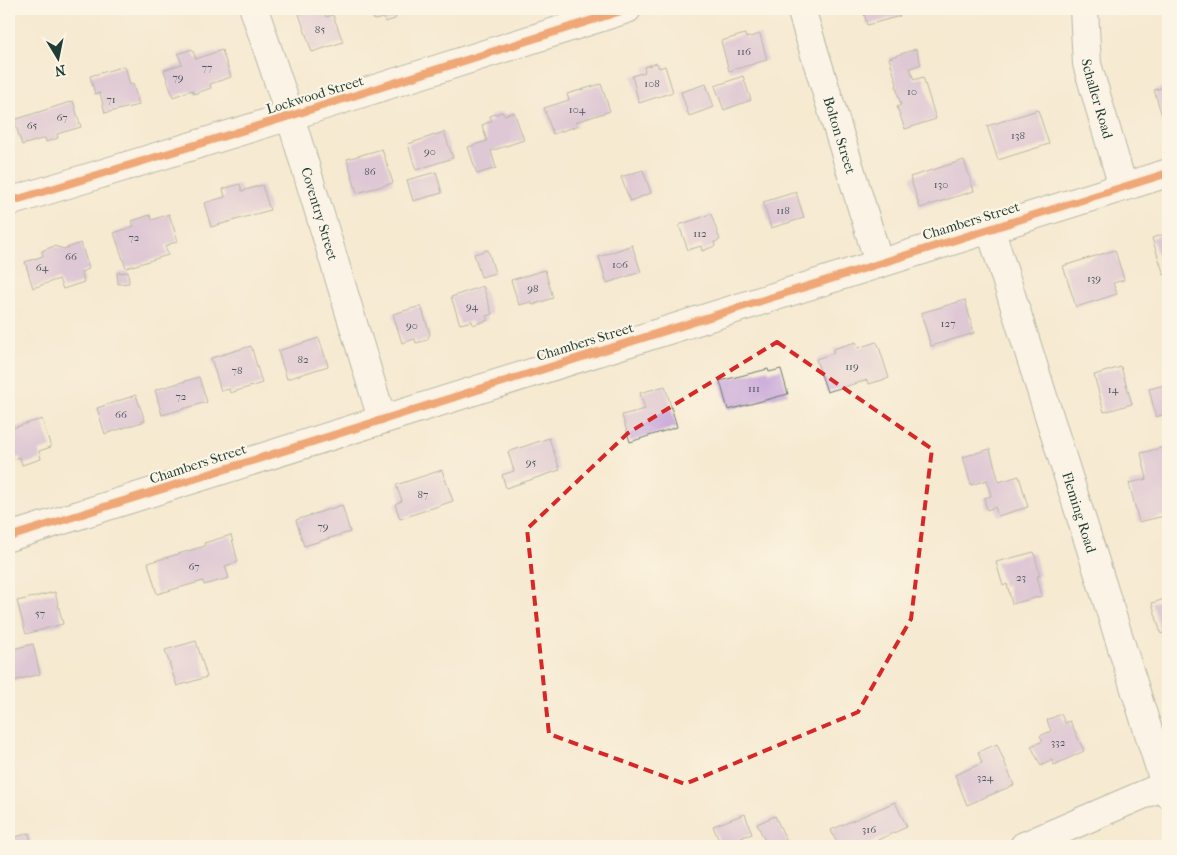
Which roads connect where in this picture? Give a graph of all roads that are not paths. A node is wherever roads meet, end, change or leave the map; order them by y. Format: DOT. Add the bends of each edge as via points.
graph roads {
  1 [pos="254,9"];
  2 [pos="627,9"];
  3 [pos="800,9"];
  4 [pos="1084,9"];
  5 [pos="290,116"];
  6 [pos="1168,173"];
  7 [pos="1123,187"];
  8 [pos="9,202"];
  9 [pos="990,228"];
  10 [pos="878,264"];
  11 [pos="382,419"];
  12 [pos="9,537"];
  13 [pos="1167,788"];
  14 [pos="1024,846"];
  1 -- 5 [label="street, Coventry Street"];
  2 -- 5 [label="street, Lockwood Street"];
  3 -- 10 [label="street, Bolton Street"];
  4 -- 7 [label="street, Schaller Road" via="1087,64"];
  5 -- 8 [label="street, Lockwood Street"];
  5 -- 11 [label="street, Coventry Street"];
  6 -- 7 [label="street, Chambers Street"];
  7 -- 9 [label="street, Chambers Street"];
  9 -- 10 [label="street, Chambers Street"];
  9 -- 13 [label="street, Fleming Road"];
  10 -- 11 [label="street, Chambers Street"];
  11 -- 12 [label="street, Chambers Street"];
  13 -- 14 [label="street"];
}
